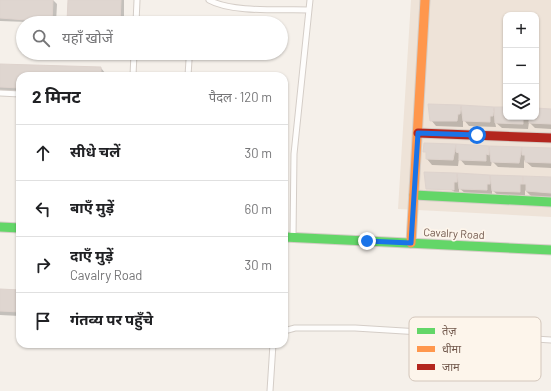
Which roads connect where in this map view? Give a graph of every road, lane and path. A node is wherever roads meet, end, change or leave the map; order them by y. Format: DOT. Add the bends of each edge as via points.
graph roads {
  1 [pos="137,0"];
  2 [pos="209,0"];
  3 [pos="310,0"];
  4 [pos="426,0"];
  5 [pos="309,10"];
  6 [pos="136,16"];
  7 [pos="134,60"];
  8 [pos="189,60"];
  9 [pos="133,72"];
  10 [pos="188,72"];
  11 [pos="0,93"];
  12 [pos="16,94"];
  13 [pos="418,133"];
  14 [pos="551,138"];
  15 [pos="414,194"];
  16 [pos="551,202"];
  17 [pos="0,227"];
  18 [pos="16,228"];
  19 [pos="289,237"];
  20 [pos="411,243"];
  21 [pos="551,250"];
  22 [pos="288,330"];
  23 [pos="409,331"];
  24 [pos="541,339"];
  25 [pos="551,340"];
  26 [pos="273,348"];
  27 [pos="270,391"];
  1 -- 6 [label="lane"];
  2 -- 5 [label="lane" via="220,6 233,8"];
  3 -- 5 [label="lane"];
  4 -- 13 [label="street"];
  5 -- 19 [label="lane" via="294,154"];
  7 -- 9 [label="lane"];
  8 -- 10 [label="lane"];
  11 -- 12 [label="lane"];
  13 -- 14 [label="street"];
  13 -- 15 [label="street"];
  15 -- 16 [label="street"];
  15 -- 20 [label="street"];
  17 -- 18 [label="street"];
  19 -- 20 [label="street, Cavalry Road"];
  20 -- 21 [label="street, Cavalry Road"];
  22 -- 23 [label="lane" via="355,328"];
  24 -- 25 [label="lane"];
  26 -- 27 [label="lane"];
}
